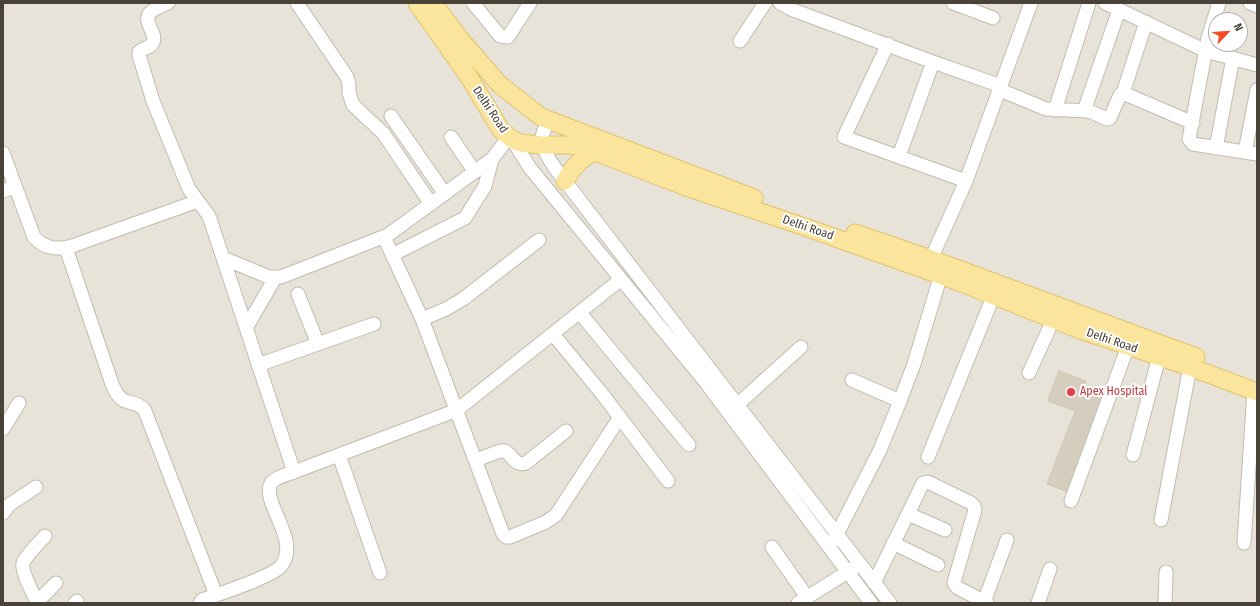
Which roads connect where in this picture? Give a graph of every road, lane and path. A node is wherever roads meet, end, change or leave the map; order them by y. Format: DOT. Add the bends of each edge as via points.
graph roads {
  1 [pos="168,3"];
  2 [pos="297,3"];
  3 [pos="417,3"];
  4 [pos="434,3"];
  5 [pos="473,3"];
  6 [pos="530,3"];
  7 [pos="765,3"];
  8 [pos="780,3"];
  9 [pos="954,3"];
  10 [pos="1030,3"];
  11 [pos="1088,3"];
  12 [pos="1105,3"];
  13 [pos="1219,3"];
  14 [pos="1250,3"];
  15 [pos="795,6"];
  16 [pos="1257,6"];
  17 [pos="1119,10"];
  18 [pos="993,18"];
  19 [pos="1146,22"];
  20 [pos="740,41"];
  21 [pos="888,44"];
  22 [pos="1206,51"];
  23 [pos="1233,58"];
  24 [pos="932,62"];
  25 [pos="1257,65"];
  26 [pos="503,88"];
  27 [pos="1000,88"];
  28 [pos="1257,90"];
  29 [pos="1123,93"];
  30 [pos="486,104"];
  31 [pos="1055,110"];
  32 [pos="1084,111"];
  33 [pos="390,116"];
  34 [pos="550,121"];
  35 [pos="1193,123"];
  36 [pos="451,137"];
  37 [pos="510,138"];
  38 [pos="542,144"];
  39 [pos="1216,148"];
  40 [pos="596,152"];
  41 [pos="3,153"];
  42 [pos="1251,154"];
  43 [pos="898,156"];
  44 [pos="492,159"];
  45 [pos="475,172"];
  46 [pos="565,181"];
  47 [pos="966,181"];
  48 [pos="9,189"];
  49 [pos="445,194"];
  50 [pos="198,201"];
  51 [pos="431,204"];
  52 [pos="384,237"];
  53 [pos="538,240"];
  54 [pos="66,248"];
  55 [pos="392,255"];
  56 [pos="223,258"];
  57 [pos="936,267"];
  58 [pos="275,278"];
  59 [pos="620,280"];
  60 [pos="298,294"];
  61 [pos="993,297"];
  62 [pos="580,312"];
  63 [pos="422,319"];
  64 [pos="1053,320"];
  65 [pos="374,324"];
  66 [pos="246,328"];
  67 [pos="553,334"];
  68 [pos="318,344"];
  69 [pos="1128,346"];
  70 [pos="801,347"];
  71 [pos="1160,357"];
  72 [pos="258,365"];
  73 [pos="1190,367"];
  74 [pos="1029,373"];
  75 [pos="852,380"];
  76 [pos="1256,387"];
  77 [pos="900,402"];
  78 [pos="19,404"];
  79 [pos="737,404"];
  80 [pos="457,410"];
  81 [pos="620,417"];
  82 [pos="3,429"];
  83 [pos="566,431"];
  84 [pos="689,445"];
  85 [pos="339,455"];
  86 [pos="1133,455"];
  87 [pos="928,457"];
  88 [pos="476,460"];
  89 [pos="294,472"];
  90 [pos="668,480"];
  91 [pos="36,488"];
  92 [pos="1071,502"];
  93 [pos="3,513"];
  94 [pos="908,514"];
  95 [pos="1161,520"];
  96 [pos="945,530"];
  97 [pos="837,534"];
  98 [pos="45,536"];
  99 [pos="1007,540"];
  100 [pos="893,543"];
  101 [pos="1244,543"];
  102 [pos="772,547"];
  103 [pos="829,549"];
  104 [pos="860,564"];
  105 [pos="938,565"];
  106 [pos="1050,569"];
  107 [pos="847,572"];
  108 [pos="1166,572"];
  109 [pos="380,573"];
  110 [pos="56,582"];
  111 [pos="874,582"];
  112 [pos="216,595"];
  113 [pos="803,600"];
  114 [pos="36,602"];
  115 [pos="986,602"];
  116 [pos="200,603"];
  117 [pos="871,603"];
  118 [pos="890,603"];
  119 [pos="1038,603"];
  120 [pos="1165,603"];
  1 -- 50 [label="street" via="148,15 154,38 151,46 142,49 139,56 153,101 189,189"];
  2 -- 51 [label="street" via="347,77 353,105 384,133"];
  3 -- 30 [label="main road, Delhi Road"];
  4 -- 26 [label="main road"];
  5 -- 6 [label="street" via="504,38 508,37"];
  7 -- 20 [label="street"];
  8 -- 15 [label="street"];
  9 -- 18 [label="street"];
  10 -- 27 [label="street"];
  11 -- 31 [label="street"];
  12 -- 17 [label="street"];
  13 -- 22 [label="street"];
  14 -- 16 [label="street"];
  15 -- 21 [label="street"];
  17 -- 19 [label="street"];
  17 -- 32 [label="street"];
  19 -- 22 [label="street"];
  19 -- 29 [label="street"];
  21 -- 24 [label="street"];
  21 -- 43 [label="street" via="844,137"];
  22 -- 23 [label="street"];
  22 -- 35 [label="street"];
  23 -- 25 [label="street"];
  23 -- 39 [label="street"];
  24 -- 27 [label="street"];
  24 -- 43 [label="street"];
  26 -- 30 [label="main road"];
  26 -- 34 [label="main road"];
  27 -- 31 [label="street" via="1046,109"];
  27 -- 47 [label="street"];
  28 -- 42 [label="street"];
  29 -- 32 [label="street" via="1109,119"];
  29 -- 35 [label="street"];
  30 -- 37 [label="main road, Delhi Road" via="501,130"];
  31 -- 32 [label="street"];
  33 -- 49 [label="street"];
  34 -- 38 [label="street" via="544,128"];
  34 -- 57 [label="main road"];
  35 -- 39 [label="street" via="1190,142"];
  36 -- 45 [label="street"];
  37 -- 38 [label="main road, Delhi Road" via="520,143"];
  37 -- 44 [label="street"];
  37 -- 59 [label="street" via="530,168"];
  38 -- 40 [label="main road, Delhi Road" via="569,144"];
  38 -- 46 [label="street" via="546,155"];
  39 -- 42 [label="street"];
  40 -- 46 [label="main road" via="581,159"];
  40 -- 57 [label="main road, Delhi Road" via="686,187"];
  41 -- 48 [label="street"];
  43 -- 47 [label="street"];
  44 -- 45 [label="street"];
  44 -- 55 [label="street" via="485,186 465,218"];
  45 -- 49 [label="street"];
  46 -- 79 [label="street"];
  47 -- 57 [label="street"];
  48 -- 54 [label="street" via="34,237 51,248"];
  49 -- 51 [label="street"];
  50 -- 54 [label="street"];
  50 -- 56 [label="street" via="209,216"];
  51 -- 52 [label="street"];
  52 -- 55 [label="street"];
  52 -- 58 [label="street"];
  53 -- 63 [label="street" via="463,299"];
  54 -- 112 [label="street" via="112,384 123,400 137,404 145,411"];
  55 -- 63 [label="street"];
  56 -- 58 [label="street"];
  56 -- 66 [label="street"];
  57 -- 61 [label="main road, Delhi Road"];
  57 -- 76 [label="main road"];
  57 -- 77 [label="street" via="914,364"];
  58 -- 66 [label="street"];
  59 -- 62 [label="street"];
  59 -- 103 [label="street" via="706,384"];
  60 -- 68 [label="street"];
  61 -- 64 [label="main road, Delhi Road"];
  61 -- 87 [label="street"];
  62 -- 67 [label="street"];
  62 -- 84 [label="street"];
  63 -- 80 [label="street"];
  64 -- 69 [label="main road, Delhi Road"];
  64 -- 74 [label="street"];
  65 -- 68 [label="street"];
  66 -- 72 [label="street"];
  67 -- 80 [label="street"];
  67 -- 81 [label="street"];
  68 -- 72 [label="street"];
  69 -- 71 [label="main road, Delhi Road"];
  69 -- 92 [label="street"];
  70 -- 79 [label="street"];
  71 -- 73 [label="main road, Delhi Road"];
  71 -- 86 [label="street"];
  72 -- 89 [label="street"];
  73 -- 76 [label="main road, Delhi Road"];
  73 -- 95 [label="street"];
  75 -- 77 [label="street"];
  76 -- 101 [label="street"];
  77 -- 97 [label="street" via="880,450"];
  78 -- 82 [label="street"];
  79 -- 97 [label="street"];
  80 -- 85 [label="street"];
  80 -- 88 [label="street"];
  81 -- 88 [label="street" via="556,515 546,522 510,537 503,534"];
  81 -- 90 [label="street"];
  83 -- 88 [label="street" via="526,463 519,463 504,451"];
  85 -- 89 [label="street"];
  85 -- 109 [label="street"];
  89 -- 112 [label="street" via="274,480 269,488 288,547 282,566 272,573"];
  91 -- 93 [label="street" via="9,505"];
  94 -- 96 [label="street"];
  94 -- 100 [label="street"];
  94 -- 115 [label="street" via="923,484 928,482 972,503 975,510 954,582 958,588"];
  97 -- 103 [label="street"];
  97 -- 104 [label="street"];
  98 -- 114 [label="street" via="25,559 23,565"];
  99 -- 115 [label="street"];
  100 -- 105 [label="street"];
  100 -- 111 [label="street"];
  102 -- 113 [label="street"];
  103 -- 107 [label="street"];
  104 -- 107 [label="street"];
  104 -- 111 [label="street"];
  106 -- 119 [label="street"];
  107 -- 113 [label="street"];
  107 -- 117 [label="street"];
  108 -- 120 [label="street"];
  110 -- 114 [label="street"];
  111 -- 118 [label="street"];
  112 -- 116 [label="street"];
}
